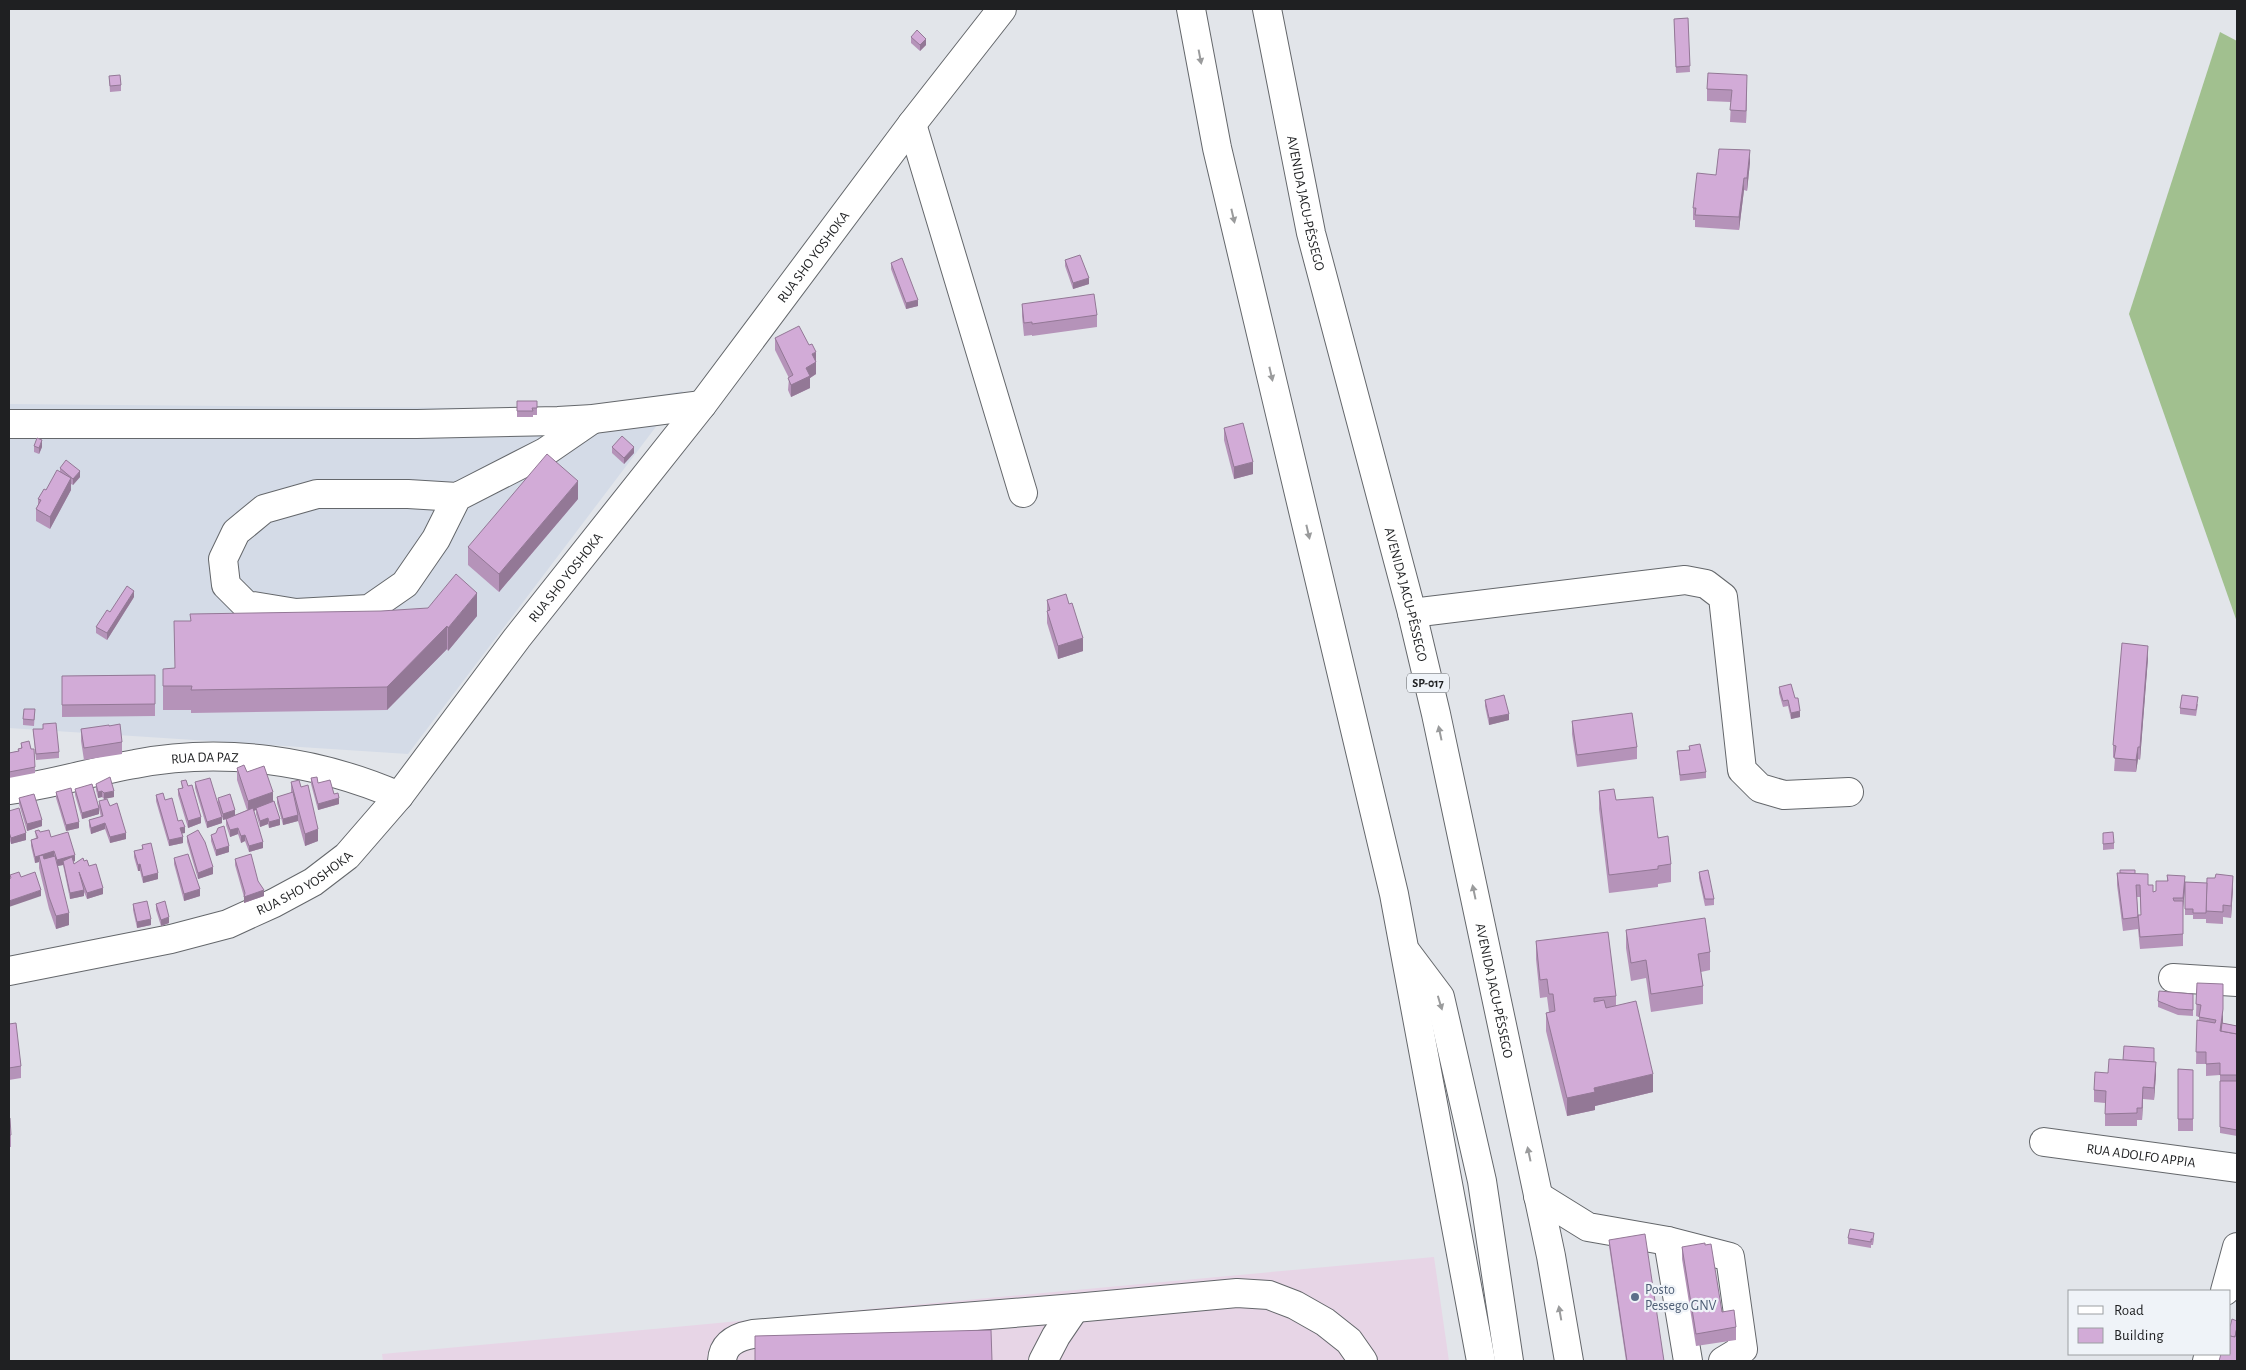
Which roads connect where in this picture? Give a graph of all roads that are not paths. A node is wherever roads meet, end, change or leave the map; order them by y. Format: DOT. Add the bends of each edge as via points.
graph roads {
  1 [pos="1002,9"];
  2 [pos="1191,9"];
  3 [pos="1267,9"];
  4 [pos="912,124"];
  5 [pos="702,405"];
  6 [pos="593,419"];
  7 [pos="9,424"];
  8 [pos="1023,493"];
  9 [pos="457,497"];
  10 [pos="1412,613"];
  11 [pos="9,790"];
  12 [pos="1849,792"];
  13 [pos="398,796"];
  14 [pos="1404,948"];
  15 [pos="9,971"];
  16 [pos="2173,978"];
  17 [pos="2237,982"];
  18 [pos="1462,1092"];
  19 [pos="2044,1142"];
  20 [pos="2237,1168"];
  21 [pos="1538,1196"];
  22 [pos="1627,1234"];
  23 [pos="1668,1241"];
  24 [pos="2237,1247"];
  25 [pos="1631,1263"];
  26 [pos="2225,1290"];
  27 [pos="1075,1308"];
  28 [pos="722,1361"];
  29 [pos="1043,1361"];
  30 [pos="1363,1361"];
  31 [pos="1482,1361"];
  32 [pos="1509,1361"];
  33 [pos="1526,1361"];
  34 [pos="1569,1361"];
  35 [pos="1688,1361"];
  36 [pos="1723,1361"];
  1 -- 4 [label="main road, RUA SHO YOSHOKA"];
  2 -- 14 [label="main road, one-way" via="1217,148 1394,894"];
  3 -- 10 [label="main road, AVENIDA JACU-PÊSSEGO / SP-017" via="1311,233"];
  4 -- 5 [label="main road, RUA SHO YOSHOKA"];
  4 -- 8 [label="main road"];
  5 -- 6 [label="main road"];
  5 -- 13 [label="main road, RUA SHO YOSHOKA"];
  6 -- 7 [label="main road" via="417,424"];
  6 -- 9 [label="main road" via="545,452"];
  9 -- 9 [label="main road" via="317,494 264,509 236,532 223,558 226,585 246,605 296,613 369,609 405,584 436,539"];
  10 -- 12 [label="main road" via="1685,580 1706,584 1722,597 1742,770 1760,788 1784,795"];
  21 -- 10 [label="main road, AVENIDA JACU-PÊSSEGO / SP-017, one-way" via="1462,832"];
  11 -- 13 [label="main road, RUA DA PAZ" via="136,764 192,756 218,756 331,772 364,781"];
  13 -- 15 [label="main road, RUA SHO YOSHOKA" via="347,856 313,882 228,924"];
  14 -- 18 [label="main road, one-way" via="1440,997"];
  14 -- 31 [label="main road"];
  16 -- 17 [label="main road"];
  18 -- 32 [label="main road" via="1482,1181"];
  18 -- 33 [label="main road" via="1486,1138"];
  19 -- 20 [label="main road, RUA ADOLFO APPIA"];
  21 -- 22 [label="main road" via="1588,1228"];
  34 -- 21 [label="main road, AVENIDA JACU-PÊSSEGO / SP-017, one-way"];
  22 -- 23 [label="main road"];
  22 -- 25 [label="main road"];
  23 -- 35 [label="main road"];
  23 -- 36 [label="main road" via="1730,1257 1743,1349"];
  24 -- 26 [label="main road"];
  27 -- 28 [label="main road" via="753,1334 733,1340 726,1347"];
  27 -- 29 [label="main road"];
  27 -- 30 [label="main road" via="1237,1292 1269,1295 1325,1322 1348,1341"];
}
